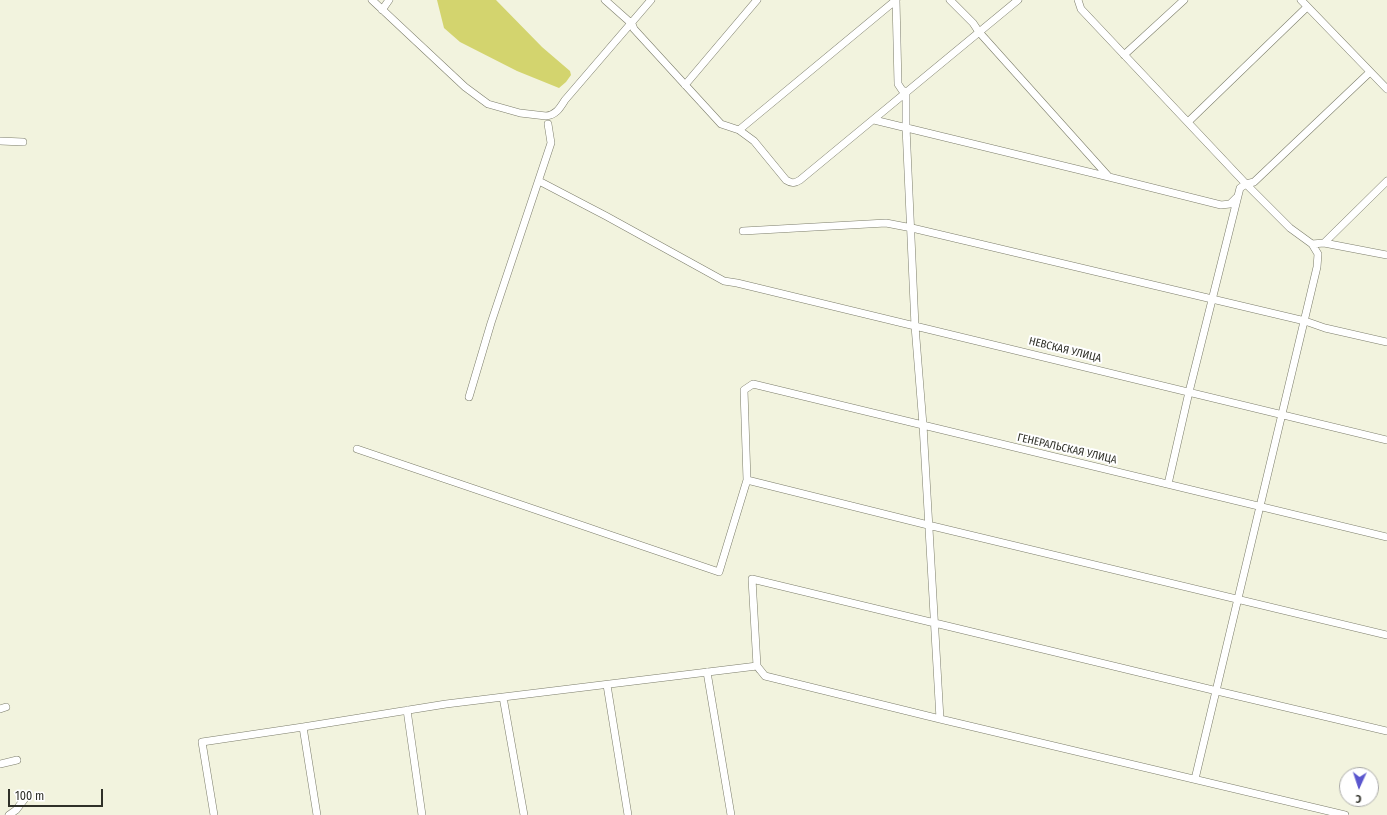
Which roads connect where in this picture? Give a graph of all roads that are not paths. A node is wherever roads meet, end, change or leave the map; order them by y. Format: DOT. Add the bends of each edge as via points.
graph roads {
  1 [pos="372,0"];
  2 [pos="389,0"];
  3 [pos="606,0"];
  4 [pos="651,0"];
  5 [pos="757,0"];
  6 [pos="896,0"];
  7 [pos="950,0"];
  8 [pos="1018,0"];
  9 [pos="1078,0"];
  10 [pos="1184,0"];
  11 [pos="1301,0"];
  12 [pos="1308,7"];
  13 [pos="382,10"];
  14 [pos="632,24"];
  15 [pos="979,32"];
  16 [pos="1124,55"];
  17 [pos="1370,72"];
  18 [pos="685,85"];
  19 [pos="1387,89"];
  20 [pos="906,92"];
  21 [pos="874,120"];
  22 [pos="1188,122"];
  23 [pos="548,124"];
  24 [pos="906,127"];
  25 [pos="739,130"];
  26 [pos="0,141"];
  27 [pos="23,142"];
  28 [pos="1110,177"];
  29 [pos="540,181"];
  30 [pos="1387,181"];
  31 [pos="1246,184"];
  32 [pos="1238,197"];
  33 [pos="912,228"];
  34 [pos="743,231"];
  35 [pos="1324,243"];
  36 [pos="1312,244"];
  37 [pos="1387,255"];
  38 [pos="1212,299"];
  39 [pos="1305,321"];
  40 [pos="915,326"];
  41 [pos="1387,342"];
  42 [pos="1189,392"];
  43 [pos="469,398"];
  44 [pos="1282,415"];
  45 [pos="923,425"];
  46 [pos="1387,440"];
  47 [pos="357,449"];
  48 [pos="747,480"];
  49 [pos="1168,484"];
  50 [pos="1260,506"];
  51 [pos="928,525"];
  52 [pos="1387,537"];
  53 [pos="1238,599"];
  54 [pos="934,622"];
  55 [pos="1387,635"];
  56 [pos="757,666"];
  57 [pos="707,672"];
  58 [pos="607,684"];
  59 [pos="1217,691"];
  60 [pos="504,697"];
  61 [pos="407,710"];
  62 [pos="940,719"];
  63 [pos="304,727"];
  64 [pos="1387,731"];
  65 [pos="17,760"];
  66 [pos="0,764"];
  67 [pos="1195,779"];
  68 [pos="26,797"];
  69 [pos="9,815"];
  70 [pos="214,815"];
  71 [pos="317,815"];
  72 [pos="422,815"];
  73 [pos="524,815"];
  74 [pos="628,815"];
  75 [pos="731,815"];
  76 [pos="1345,815"];
  1 -- 13 [label="street"];
  2 -- 13 [label="street"];
  3 -- 14 [label="street"];
  4 -- 14 [label="street"];
  5 -- 18 [label="street"];
  6 -- 20 [label="street" via="898,84"];
  6 -- 25 [label="street"];
  7 -- 15 [label="street"];
  8 -- 15 [label="street"];
  9 -- 16 [label="street" via="1081,9"];
  10 -- 16 [label="street"];
  11 -- 12 [label="street"];
  12 -- 17 [label="street"];
  12 -- 22 [label="street"];
  13 -- 14 [label="street" via="465,87 488,104 520,113 546,116 558,112 565,100"];
  14 -- 18 [label="street"];
  15 -- 20 [label="street"];
  15 -- 28 [label="street"];
  16 -- 22 [label="street"];
  17 -- 19 [label="street"];
  17 -- 31 [label="street" via="1254,182"];
  18 -- 25 [label="street" via="721,124"];
  20 -- 21 [label="street"];
  20 -- 24 [label="street"];
  21 -- 24 [label="street"];
  21 -- 25 [label="street" via="796,183 786,180 754,141"];
  22 -- 31 [label="street"];
  23 -- 29 [label="street" via="552,143"];
  24 -- 28 [label="street"];
  24 -- 33 [label="street"];
  26 -- 27 [label="street"];
  28 -- 32 [label="street" via="1221,205 1230,204"];
  29 -- 40 [label="street, НЕВСКАЯ УЛИЦА" via="724,281"];
  29 -- 43 [label="street" via="491,323"];
  30 -- 35 [label="street"];
  31 -- 32 [label="street" via="1240,188"];
  31 -- 36 [label="street" via="1290,228"];
  32 -- 38 [label="street"];
  33 -- 34 [label="street" via="886,223"];
  33 -- 38 [label="street"];
  33 -- 40 [label="street"];
  35 -- 36 [label="street"];
  35 -- 37 [label="street"];
  36 -- 39 [label="street" via="1318,254 1317,267"];
  38 -- 39 [label="street"];
  38 -- 42 [label="street"];
  39 -- 41 [label="street"];
  39 -- 44 [label="street"];
  40 -- 42 [label="street, НЕВСКАЯ УЛИЦА"];
  40 -- 45 [label="street"];
  42 -- 44 [label="street, НЕВСКАЯ УЛИЦА"];
  42 -- 49 [label="street"];
  44 -- 46 [label="street, НЕВСКАЯ УЛИЦА"];
  44 -- 50 [label="street"];
  45 -- 48 [label="street, ГЕНЕРАЛЬСКАЯ УЛИЦА" via="753,384 744,390"];
  45 -- 49 [label="street, ГЕНЕРАЛЬСКАЯ УЛИЦА"];
  45 -- 51 [label="street"];
  47 -- 48 [label="street" via="718,572"];
  48 -- 51 [label="street"];
  49 -- 50 [label="street, ГЕНЕРАЛЬСКАЯ УЛИЦА"];
  50 -- 52 [label="street, ГЕНЕРАЛЬСКАЯ УЛИЦА"];
  50 -- 53 [label="street"];
  51 -- 53 [label="street"];
  51 -- 54 [label="street"];
  53 -- 55 [label="street"];
  53 -- 59 [label="street"];
  54 -- 56 [label="street" via="752,579"];
  54 -- 59 [label="street"];
  54 -- 62 [label="street"];
  56 -- 57 [label="street"];
  56 -- 62 [label="street" via="765,676"];
  57 -- 58 [label="street"];
  57 -- 75 [label="street"];
  58 -- 60 [label="street"];
  58 -- 74 [label="street"];
  59 -- 64 [label="street"];
  59 -- 67 [label="street"];
  60 -- 61 [label="street"];
  60 -- 73 [label="street"];
  61 -- 63 [label="street"];
  61 -- 72 [label="street"];
  62 -- 67 [label="street"];
  63 -- 70 [label="street" via="202,742"];
  63 -- 71 [label="street"];
  65 -- 66 [label="street"];
  67 -- 76 [label="street"];
  68 -- 69 [label="street"];
}
